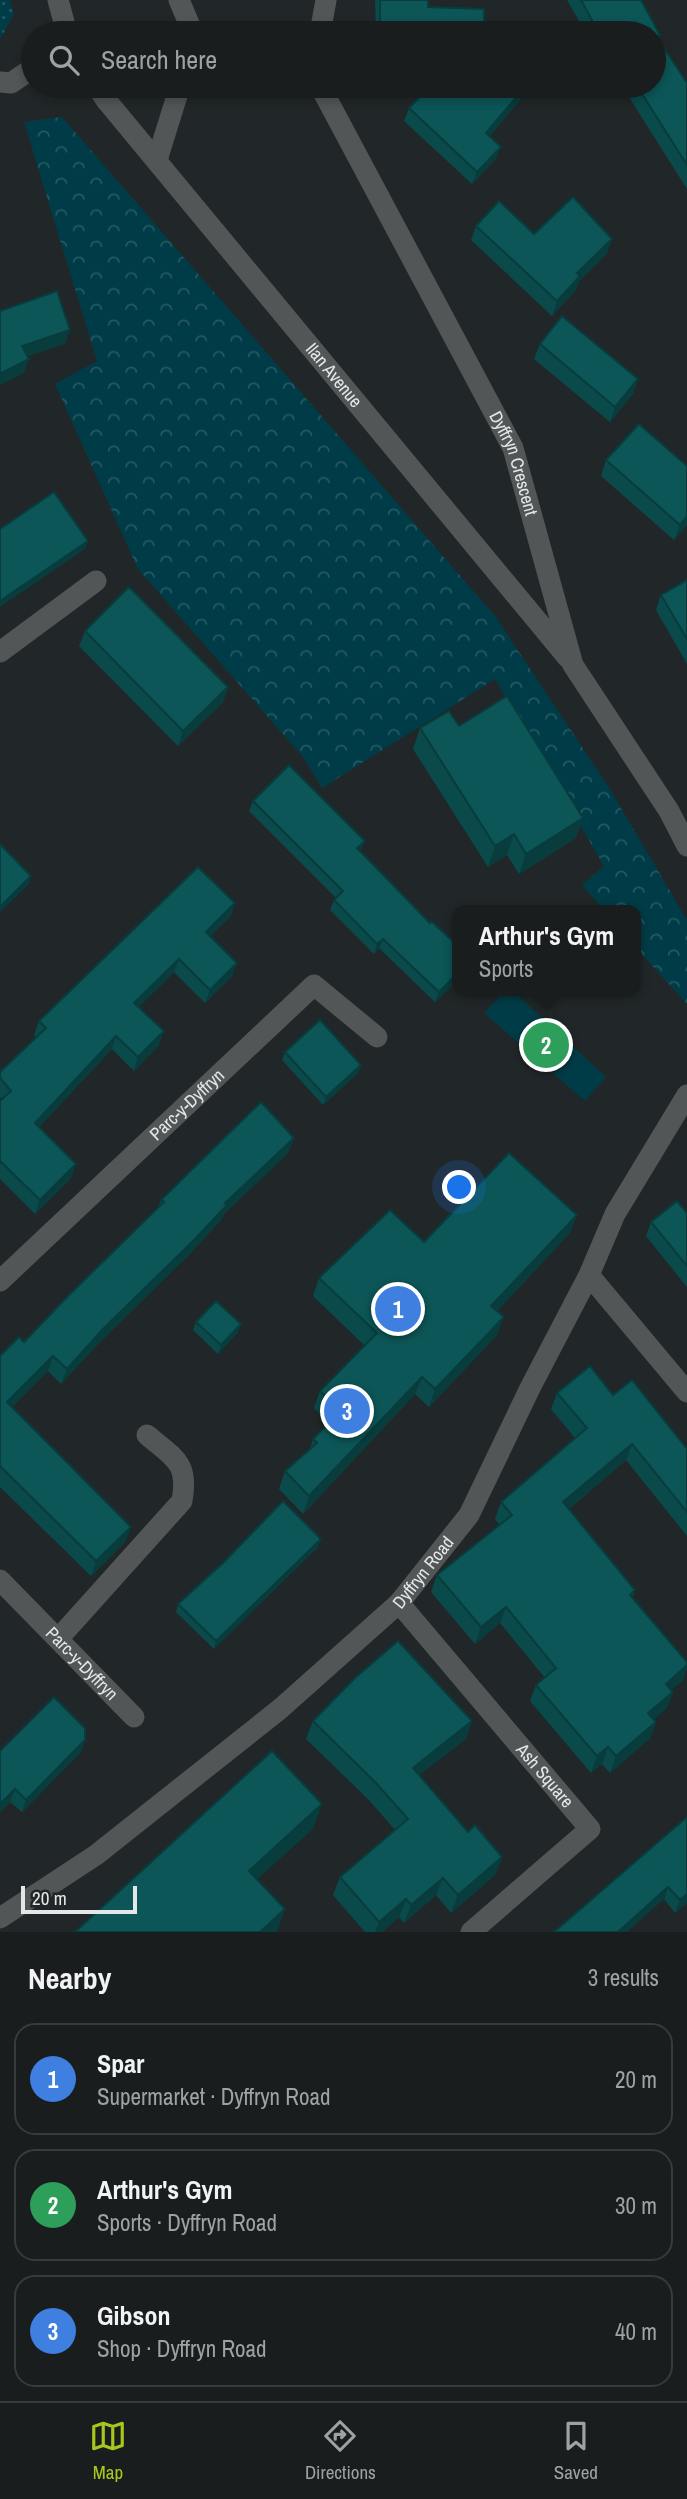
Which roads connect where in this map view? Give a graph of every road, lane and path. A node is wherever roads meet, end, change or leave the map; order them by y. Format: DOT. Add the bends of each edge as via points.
graph roads {
  1 [pos="58,0"];
  2 [pos="179,0"];
  3 [pos="326,0"];
  4 [pos="64,21"];
  5 [pos="188,21"];
  6 [pos="322,21"];
  7 [pos="21,76"];
  8 [pos="0,82"];
  9 [pos="105,98"];
  10 [pos="176,98"];
  11 [pos="326,98"];
  12 [pos="157,160"];
  13 [pos="96,581"];
  14 [pos="0,652"];
  15 [pos="573,665"];
  16 [pos="687,846"];
  17 [pos="377,1037"];
  18 [pos="684,1108"];
  19 [pos="589,1275"];
  20 [pos="0,1281"];
  21 [pos="687,1392"];
  22 [pos="147,1435"];
  23 [pos="0,1580"];
  24 [pos="399,1603"];
  25 [pos="58,1639"];
  26 [pos="134,1717"];
  27 [pos="0,1918"];
  28 [pos="471,1932"];
  1 -- 4 [label="street"];
  2 -- 5 [label="street"];
  3 -- 6 [label="street"];
  7 -- 8 [label="street" via="11,83"];
  9 -- 12 [label="street, Ilan Avenue"];
  10 -- 12 [label="street"];
  11 -- 15 [label="street, Dyffryn Crescent" via="513,448"];
  12 -- 15 [label="street, Ilan Avenue"];
  13 -- 14 [label="street"];
  15 -- 16 [label="street, Dyffryn Crescent"];
  17 -- 20 [label="street, Parc-y-Dyffryn" via="314,985"];
  18 -- 19 [label="street, Dyffryn Road" via="614,1214"];
  19 -- 21 [label="street"];
  19 -- 24 [label="street, Dyffryn Road" via="469,1515"];
  22 -- 25 [label="street" via="179,1463 186,1480 182,1501"];
  23 -- 25 [label="street, Parc-y-Dyffryn"];
  24 -- 27 [label="street, Dyffryn Road" via="280,1709 96,1856"];
  24 -- 28 [label="street, Ash Square" via="590,1829"];
  25 -- 26 [label="street, Parc-y-Dyffryn"];
}
